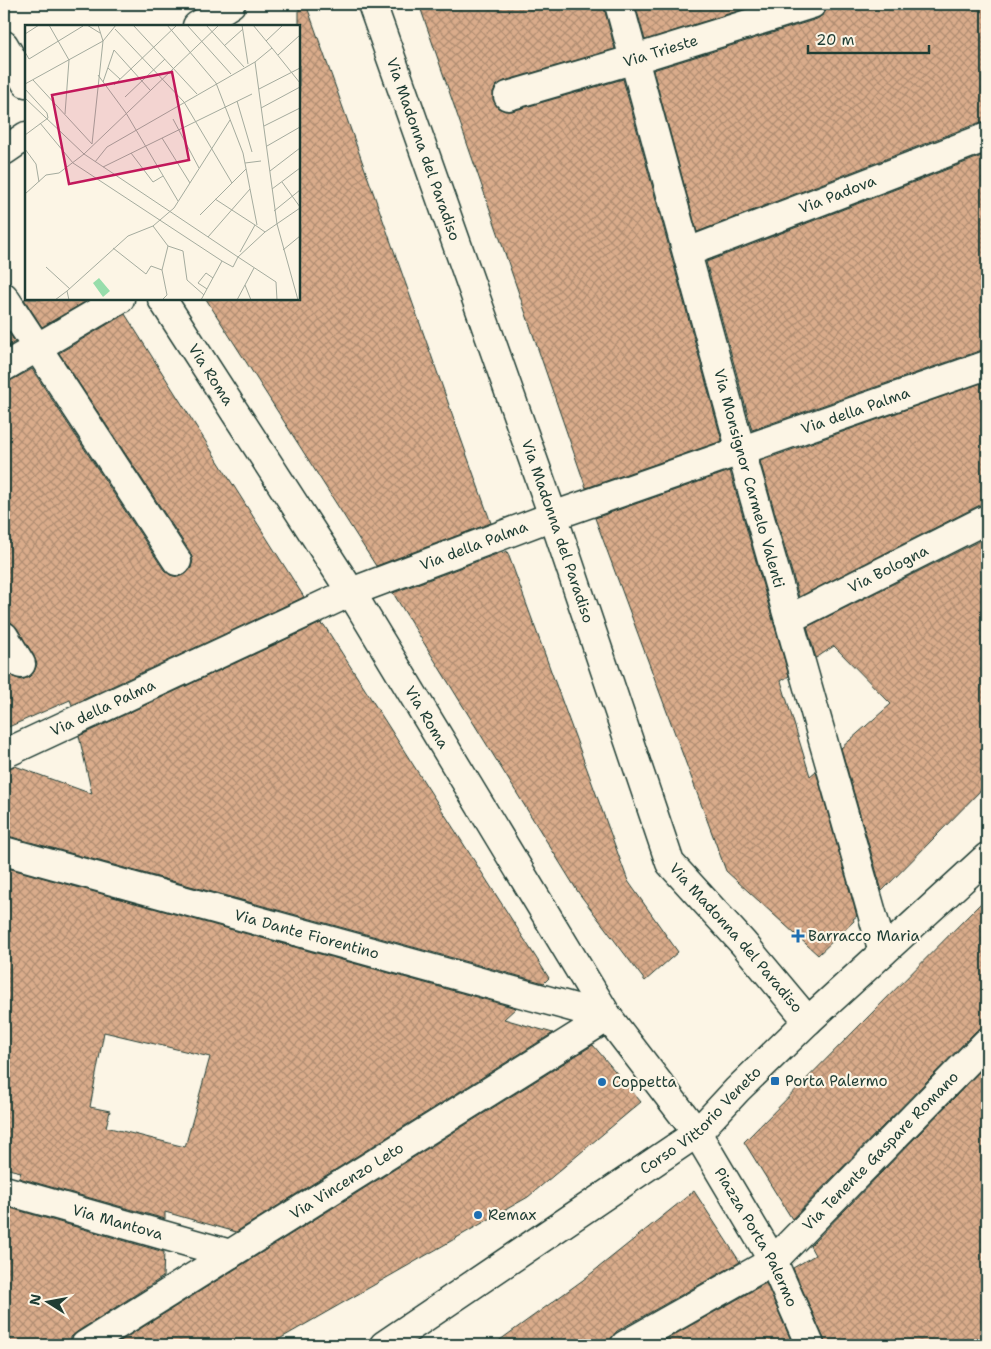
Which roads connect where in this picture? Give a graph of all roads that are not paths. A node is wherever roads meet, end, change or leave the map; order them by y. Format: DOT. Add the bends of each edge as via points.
graph roads {
  1 [pos="231,4"];
  2 [pos="372,4"];
  3 [pos="619,4"];
  4 [pos="812,4"];
  5 [pos="199,25"];
  6 [pos="4,45"];
  7 [pos="635,59"];
  8 [pos="25,81"];
  9 [pos="508,96"];
  10 [pos="25,137"];
  11 [pos="987,137"];
  12 [pos="4,151"];
  13 [pos="688,252"];
  14 [pos="4,297"];
  15 [pos="118,300"];
  16 [pos="163,300"];
  17 [pos="37,348"];
  18 [pos="987,365"];
  19 [pos="4,367"];
  20 [pos="741,451"];
  21 [pos="553,516"];
  22 [pos="987,518"];
  23 [pos="177,561"];
  24 [pos="351,592"];
  25 [pos="789,619"];
  26 [pos="4,636"];
  27 [pos="22,664"];
  28 [pos="4,754"];
  29 [pos="4,851"];
  30 [pos="987,857"];
  31 [pos="883,952"];
  32 [pos="608,1017"];
  33 [pos="808,1020"];
  34 [pos="987,1042"];
  35 [pos="697,1132"];
  36 [pos="4,1190"];
  37 [pos="230,1254"];
  38 [pos="773,1261"];
  39 [pos="85,1345"];
  40 [pos="384,1345"];
  41 [pos="625,1345"];
  42 [pos="810,1345"];
  1 -- 5 [label="street"];
  2 -- 21 [label="street, Via Madonna del Paradiso"];
  3 -- 7 [label="street, Via Monsignor Carmelo Valenti"];
  4 -- 7 [label="street, Via Trieste"];
  6 -- 8 [label="street"];
  7 -- 9 [label="street, Via Trieste"];
  7 -- 13 [label="street, Via Monsignor Carmelo Valenti"];
  10 -- 12 [label="street"];
  11 -- 13 [label="street, Via Padova"];
  13 -- 20 [label="street, Via Monsignor Carmelo Valenti"];
  14 -- 17 [label="street"];
  15 -- 17 [label="street"];
  16 -- 24 [label="street, Via Roma"];
  17 -- 19 [label="street"];
  17 -- 23 [label="street"];
  18 -- 20 [label="street, Via della Palma"];
  20 -- 21 [label="street, Via della Palma"];
  20 -- 25 [label="street, Via Monsignor Carmelo Valenti"];
  21 -- 24 [label="street, Via della Palma"];
  21 -- 33 [label="street, Via Madonna del Paradiso" via="670,862"];
  22 -- 25 [label="street, Via Bologna"];
  24 -- 28 [label="street, Via della Palma"];
  24 -- 32 [label="street, Via Roma"];
  25 -- 31 [label="street, Via Monsignor Carmelo Valenti"];
  26 -- 27 [label="street"];
  29 -- 32 [label="street, Via Dante Fiorentino"];
  30 -- 31 [label="street, Corso Vittorio Veneto"];
  31 -- 33 [label="street, Corso Vittorio Veneto"];
  32 -- 35 [label="street, Via Roma"];
  32 -- 37 [label="street, Via Vincenzo Leto"];
  33 -- 35 [label="street, Corso Vittorio Veneto"];
  34 -- 38 [label="street, Via Tenente Gaspare Romano"];
  35 -- 38 [label="street, Piazza Porta Palermo"];
  35 -- 40 [label="street, Corso Vittorio Veneto"];
  36 -- 37 [label="street, Via Mantova"];
  37 -- 39 [label="street, Via Vincenzo Leto"];
  38 -- 41 [label="street, Via Tenente Gaspare Romano"];
  38 -- 42 [label="street, Piazza Porta Palermo"];
}
